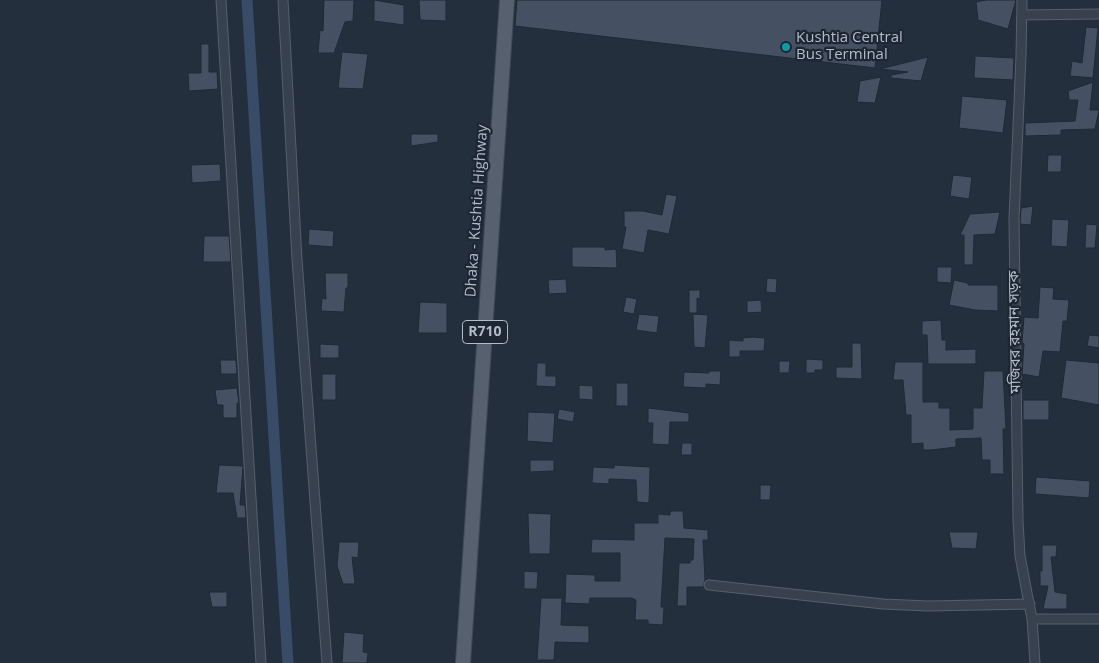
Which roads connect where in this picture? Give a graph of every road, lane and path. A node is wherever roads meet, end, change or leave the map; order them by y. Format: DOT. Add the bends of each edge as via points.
graph roads {
  1 [pos="221,0"];
  2 [pos="283,0"];
  3 [pos="507,0"];
  4 [pos="1022,0"];
  5 [pos="1099,14"];
  6 [pos="1022,15"];
  7 [pos="709,585"];
  8 [pos="1030,604"];
  9 [pos="1032,619"];
  10 [pos="1099,619"];
  11 [pos="261,663"];
  12 [pos="327,663"];
  13 [pos="463,663"];
  14 [pos="1035,663"];
  1 -- 11 [label="street"];
  2 -- 12 [label="street" via="297,259"];
  3 -- 13 [label="main road, Dhaka - Kushtia Highway / R710"];
  4 -- 6 [label="street, মজিবর রহমান সড়ক"];
  5 -- 6 [label="street"];
  6 -- 8 [label="street, মজিবর রহমান সড়ক" via="1014,219 1016,413 1020,556"];
  7 -- 8 [label="street" via="883,604"];
  8 -- 9 [label="street, মজিবর রহমান সড়ক"];
  9 -- 10 [label="street"];
  9 -- 14 [label="street, মজিবর রহমান সড়ক"];
}
